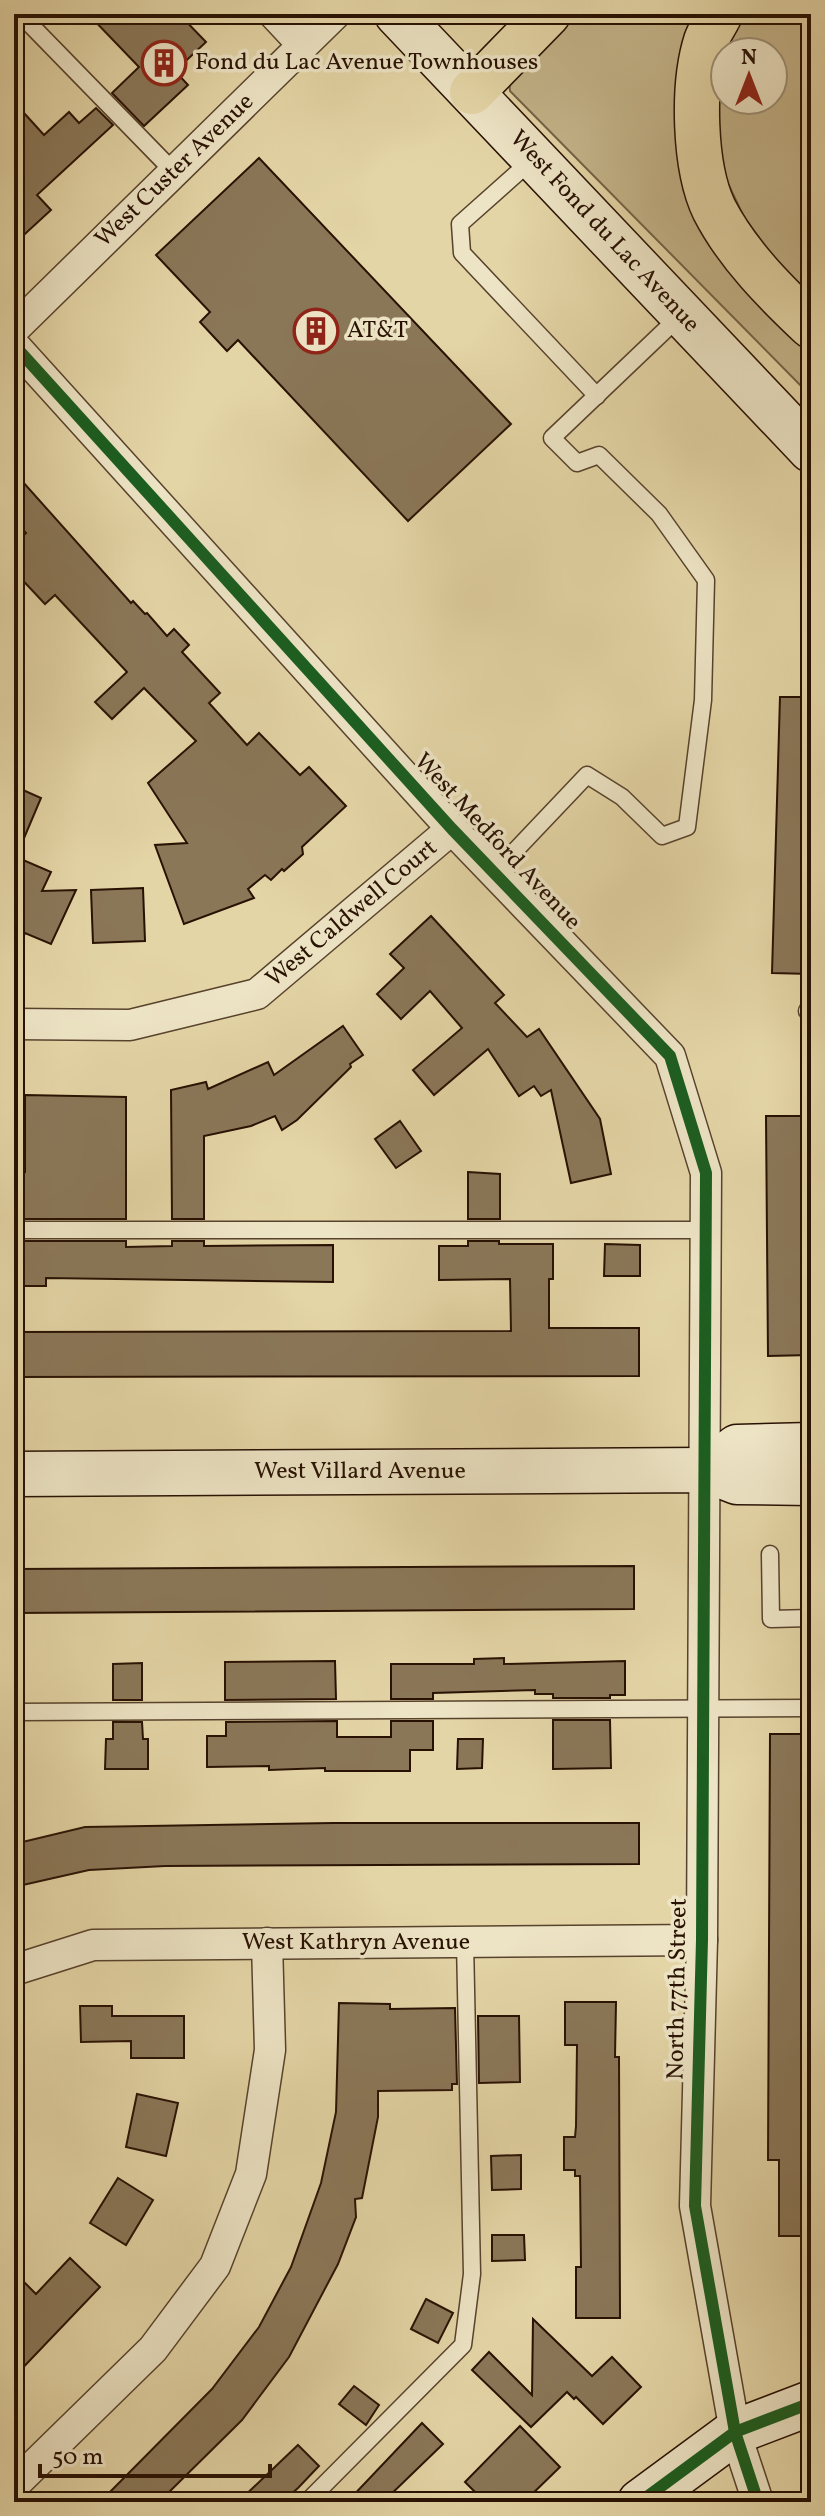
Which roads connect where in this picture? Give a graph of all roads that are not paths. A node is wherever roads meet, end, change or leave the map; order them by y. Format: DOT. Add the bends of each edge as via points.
graph roads {
  1 [pos="20,14"];
  2 [pos="274,14"];
  3 [pos="335,14"];
  4 [pos="397,14"];
  5 [pos="548,14"];
  6 [pos="720,14"];
  7 [pos="303,45"];
  8 [pos="472,92"];
  9 [pos="534,158"];
  10 [pos="174,172"];
  11 [pos="682,314"];
  12 [pos="811,326"];
  13 [pos="14,329"];
  14 [pos="14,345"];
  15 [pos="597,396"];
  16 [pos="811,450"];
  17 [pos="452,829"];
  18 [pos="494,873"];
  19 [pos="14,1024"];
  20 [pos="14,1230"];
  21 [pos="706,1230"];
  22 [pos="811,1445"];
  23 [pos="706,1470"];
  24 [pos="14,1474"];
  25 [pos="811,1483"];
  26 [pos="770,1554"];
  27 [pos="811,1618"];
  28 [pos="704,1706"];
  29 [pos="811,1708"];
  30 [pos="14,1712"];
  31 [pos="702,1940"];
  32 [pos="465,1942"];
  33 [pos="267,1943"];
  34 [pos="14,1970"];
  35 [pos="811,2403"];
  36 [pos="735,2432"];
  37 [pos="14,2485"];
  38 [pos="307,2502"];
  39 [pos="640,2502"];
  40 [pos="758,2502"];
  1 -- 10 [label="lane"];
  2 -- 7 [label="street"];
  3 -- 7 [label="street, West Custer Avenue"];
  4 -- 8 [label="street, West Fond du Lac Avenue"];
  5 -- 8 [label="highway"];
  6 -- 12 [label="highway" via="706,41 697,98 697,146 714,208 771,288"];
  7 -- 10 [label="street, West Custer Avenue"];
  8 -- 9 [label="street, West Fond du Lac Avenue"];
  9 -- 11 [label="street, West Fond du Lac Avenue"];
  9 -- 15 [label="lane" via="460,224 462,253"];
  10 -- 13 [label="street, West Custer Avenue"];
  11 -- 15 [label="lane"];
  11 -- 16 [label="street, West Fond du Lac Avenue"];
  14 -- 17 [label="street, West Medford Avenue"];
  15 -- 18 [label="lane" via="552,438 577,463 599,455 659,514 706,580 703,700 687,827 662,836 622,797 587,775"];
  17 -- 18 [label="street, West Medford Avenue"];
  17 -- 19 [label="street, West Caldwell Court" via="257,994 130,1025"];
  18 -- 21 [label="street, West Medford Avenue" via="670,1056 706,1173"];
  20 -- 21 [label="lane"];
  21 -- 23 [label="street, West Medford Avenue"];
  22 -- 23 [label="street" via="737,1447"];
  23 -- 24 [label="street, West Villard Avenue"];
  23 -- 25 [label="street, West Villard Avenue" via="737,1482"];
  23 -- 28 [label="street, North 77th Street"];
  26 -- 27 [label="lane" via="771,1619"];
  28 -- 29 [label="lane"];
  28 -- 30 [label="lane"];
  28 -- 31 [label="street, North 77th Street"];
  31 -- 32 [label="street, West Kathryn Avenue"];
  31 -- 36 [label="street, North 77th Street" via="695,2206"];
  32 -- 33 [label="street, West Kathryn Avenue"];
  32 -- 38 [label="lane" via="472,2274 463,2345"];
  33 -- 34 [label="street, West Kathryn Avenue" via="93,1945"];
  33 -- 37 [label="street" via="270,2050 251,2174 215,2266 153,2349"];
  35 -- 36 [label="street"];
  36 -- 39 [label="street"];
  36 -- 40 [label="street, North 77th Street"];
}
